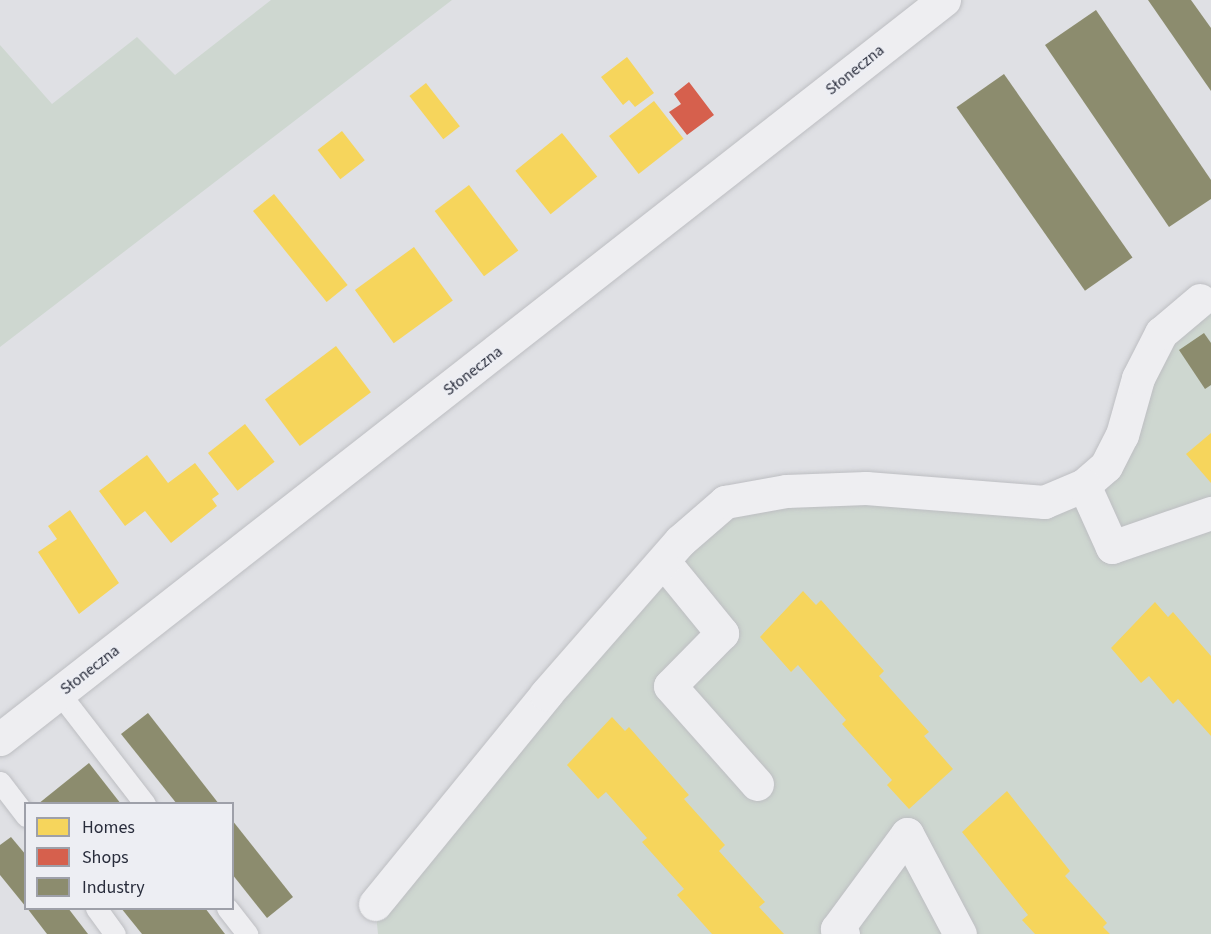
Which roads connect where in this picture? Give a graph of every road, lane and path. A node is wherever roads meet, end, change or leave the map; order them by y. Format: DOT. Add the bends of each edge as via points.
graph roads {
  1 [pos="945,0"];
  2 [pos="1207,302"];
  3 [pos="1084,485"];
  4 [pos="1211,513"];
  5 [pos="664,562"];
  6 [pos="60,694"];
  7 [pos="0,739"];
  8 [pos="0,782"];
  9 [pos="757,784"];
  10 [pos="144,802"];
  11 [pos="24,813"];
  12 [pos="375,904"];
  13 [pos="97,910"];
  14 [pos="228,910"];
  15 [pos="115,934"];
  16 [pos="247,934"];
  17 [pos="843,934"];
  18 [pos="960,934"];
  1 -- 6 [label="street, Słoneczna"];
  2 -- 3 [label="street" via="1161,333 1138,378 1122,435 1106,466"];
  3 -- 4 [label="street" via="1112,547"];
  3 -- 5 [label="street" via="1044,502 866,488 750,496 725,501 702,519"];
  5 -- 9 [label="street" via="722,633 670,686"];
  5 -- 12 [label="street" via="508,738"];
  6 -- 7 [label="street, Słoneczna"];
  6 -- 10 [label="lane"];
  8 -- 11 [label="lane"];
  13 -- 15 [label="lane"];
  14 -- 16 [label="lane"];
  17 -- 18 [label="street" via="837,928 907,834"];
}
